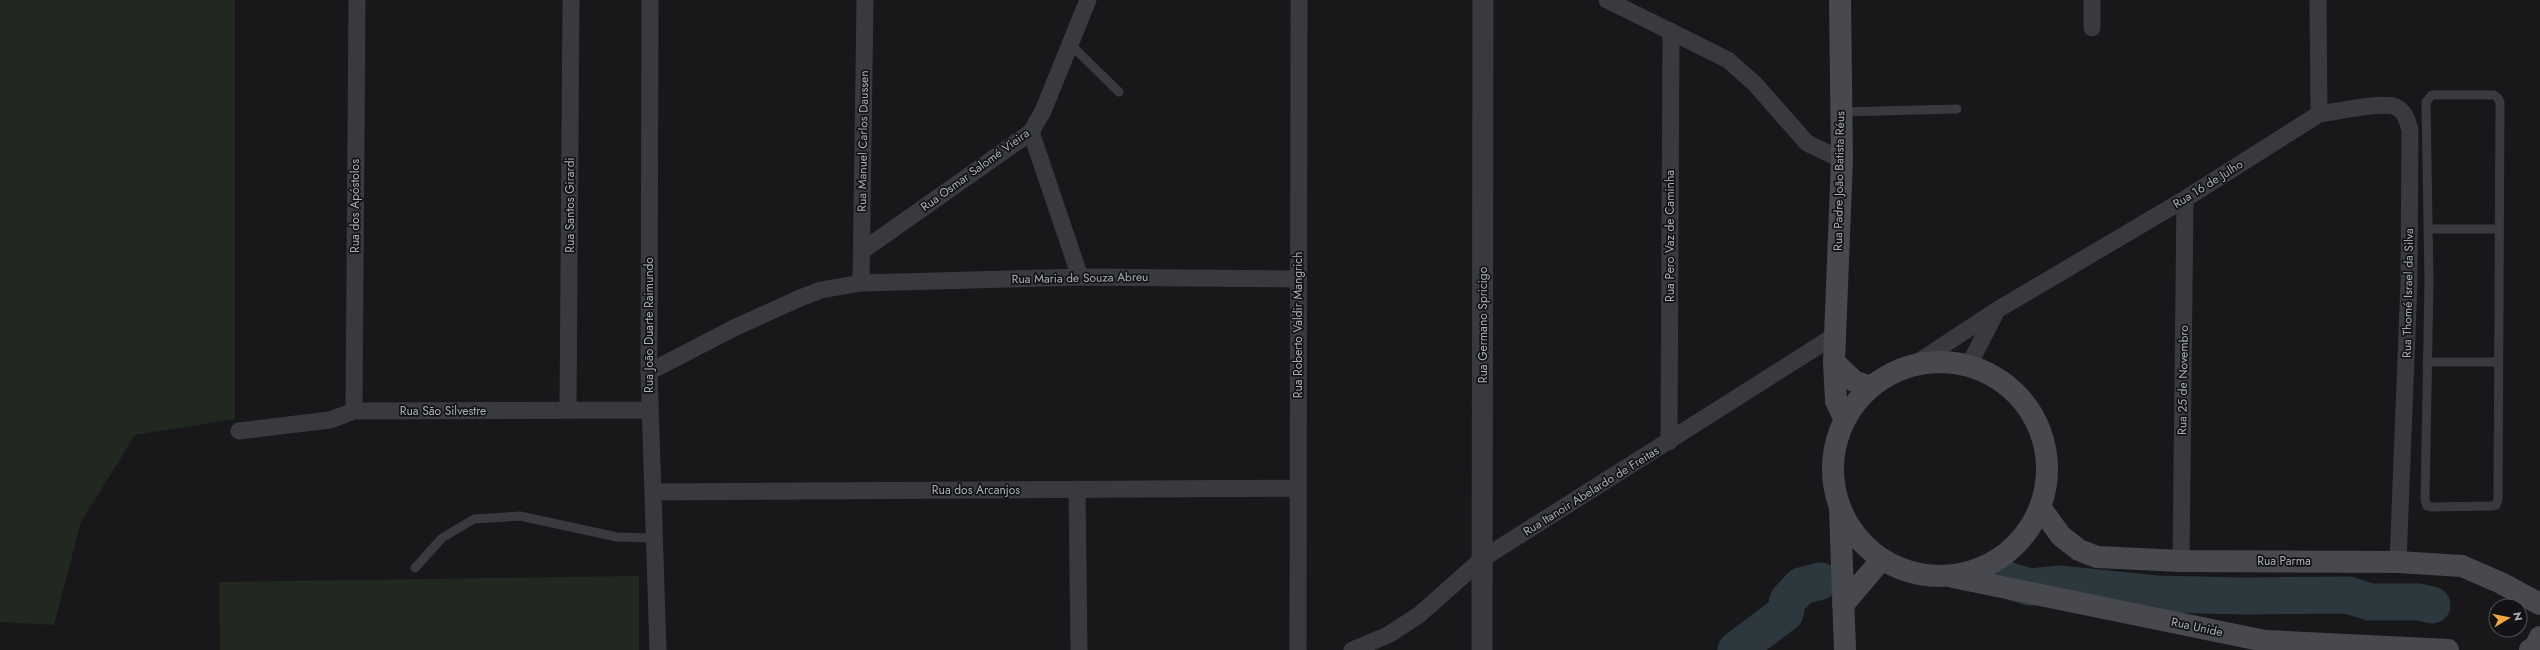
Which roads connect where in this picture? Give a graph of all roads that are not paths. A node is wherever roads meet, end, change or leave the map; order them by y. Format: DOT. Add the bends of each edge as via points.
graph roads {
  1 [pos="357,0"];
  2 [pos="571,0"];
  3 [pos="650,0"];
  4 [pos="865,0"];
  5 [pos="1088,0"];
  6 [pos="1299,0"];
  7 [pos="1483,0"];
  8 [pos="1607,0"];
  9 [pos="1840,0"];
  10 [pos="2092,0"];
  11 [pos="2318,0"];
  12 [pos="2092,28"];
  13 [pos="1671,31"];
  14 [pos="1070,44"];
  15 [pos="1120,92"];
  16 [pos="1958,109"];
  17 [pos="1841,112"];
  18 [pos="2319,114"];
  19 [pos="1032,132"];
  20 [pos="1842,160"];
  21 [pos="2185,199"];
  22 [pos="2498,229"];
  23 [pos="2428,230"];
  24 [pos="862,251"];
  25 [pos="1080,277"];
  26 [pos="1298,278"];
  27 [pos="2409,282"];
  28 [pos="2429,282"];
  29 [pos="861,283"];
  30 [pos="1997,310"];
  31 [pos="1834,336"];
  32 [pos="1834,362"];
  33 [pos="2427,362"];
  34 [pos="2499,362"];
  35 [pos="1915,364"];
  36 [pos="1969,365"];
  37 [pos="649,372"];
  38 [pos="1871,387"];
  39 [pos="568,410"];
  40 [pos="650,410"];
  41 [pos="354,411"];
  42 [pos="1845,420"];
  43 [pos="239,431"];
  44 [pos="1669,442"];
  45 [pos="1298,488"];
  46 [pos="1077,489"];
  47 [pos="653,492"];
  48 [pos="1839,505"];
  49 [pos="2040,507"];
  50 [pos="654,538"];
  51 [pos="1482,559"];
  52 [pos="1882,559"];
  53 [pos="2181,561"];
  54 [pos="2398,562"];
  55 [pos="415,568"];
  56 [pos="1949,576"];
  57 [pos="2540,604"];
  58 [pos="1843,605"];
  59 [pos="2540,637"];
  60 [pos="658,650"];
  61 [pos="1079,650"];
  62 [pos="1298,650"];
  63 [pos="1352,650"];
  64 [pos="1482,650"];
  65 [pos="1845,650"];
  66 [pos="2448,650"];
  67 [pos="2530,650"];
  1 -- 41 [label="street, Rua dos Apóstolos"];
  2 -- 39 [label="street, Rua Santos Girardi"];
  3 -- 37 [label="street, Rua João Duarte Raimundo"];
  4 -- 24 [label="street, Rua Manuel Carlos Daussen"];
  5 -- 14 [label="street, Rua Osmar Salomé Vieira"];
  6 -- 26 [label="street, Rua Roberto Valdir Mangrich"];
  7 -- 51 [label="street, Rua Germano Spricigo"];
  8 -- 13 [label="street"];
  9 -- 17 [label="main road, Rua Padre João Batista Réus"];
  10 -- 12 [label="street"];
  11 -- 18 [label="street"];
  13 -- 20 [label="street" via="1728,60 1756,84 1807,143"];
  13 -- 44 [label="street, Rua Pero Vaz de Caminha"];
  14 -- 15 [label="lane"];
  14 -- 19 [label="street, Rua Osmar Salomé Vieira"];
  16 -- 17 [label="lane"];
  17 -- 20 [label="main road, Rua Padre João Batista Réus"];
  18 -- 21 [label="street, Rua 16 de Julho"];
  18 -- 27 [label="street, Rua Thomé Israel da Silva" via="2385,105 2396,108 2405,115 2410,130"];
  19 -- 24 [label="street, Rua Osmar Salomé Vieira"];
  19 -- 25 [label="street"];
  20 -- 31 [label="main road, Rua Padre João Batista Réus"];
  21 -- 30 [label="street, Rua 16 de Julho"];
  21 -- 53 [label="street, Rua 25 de Novembro"];
  22 -- 23 [label="lane"];
  22 -- 23 [label="lane" via="2498,98 2494,95 2432,95 2426,102"];
  22 -- 34 [label="lane"];
  23 -- 28 [label="lane"];
  24 -- 29 [label="street, Rua Manuel Carlos Daussen"];
  25 -- 26 [label="street, Rua Maria de Souza Abreu"];
  25 -- 29 [label="street, Rua Maria de Souza Abreu"];
  26 -- 45 [label="street, Rua Roberto Valdir Mangrich"];
  27 -- 28 [label="lane"];
  27 -- 54 [label="street, Rua Thomé Israel da Silva"];
  28 -- 33 [label="lane"];
  29 -- 37 [label="street" via="821,290 800,298 734,328"];
  30 -- 35 [label="street, Rua 16 de Julho"];
  30 -- 36 [label="street"];
  31 -- 32 [label="main road, Rua Padre João Batista Réus"];
  31 -- 44 [label="street, Rua Itanoir Abelardo de Freitas"];
  32 -- 38 [label="main road" via="1854,381"];
  32 -- 42 [label="main road, Rua Padre João Batista Réus" via="1836,401"];
  33 -- 34 [label="lane"];
  33 -- 34 [label="lane" via="2425,500 2427,506 2432,507 2496,505"];
  35 -- 36 [label="main road" via="1945,362"];
  35 -- 38 [label="main road" via="1884,377"];
  36 -- 49 [label="main road" via="1986,372 2016,393 2037,423 2047,463 2046,486"];
  37 -- 40 [label="street, Rua João Duarte Raimundo"];
  38 -- 42 [label="main road" via="1856,402"];
  39 -- 40 [label="street, Rua São Silvestre"];
  39 -- 41 [label="street, Rua São Silvestre"];
  40 -- 47 [label="street, Rua João Duarte Raimundo"];
  41 -- 43 [label="street, Rua São Silvestre" via="330,420"];
  42 -- 48 [label="main road" via="1834,456 1834,480"];
  44 -- 51 [label="street, Rua Itanoir Abelardo de Freitas"];
  45 -- 46 [label="street, Rua dos Arcanjos"];
  45 -- 62 [label="street, Rua Roberto Valdir Mangrich"];
  46 -- 47 [label="street, Rua dos Arcanjos"];
  46 -- 61 [label="street"];
  47 -- 50 [label="street, Rua João Duarte Raimundo"];
  48 -- 52 [label="main road" via="1856,535"];
  48 -- 58 [label="main road"];
  49 -- 53 [label="main road, Rua Parma" via="2061,536 2079,550 2097,557"];
  49 -- 56 [label="main road" via="2023,536 2004,555 1987,565"];
  50 -- 55 [label="lane" via="617,537 520,516 474,519 442,538"];
  50 -- 60 [label="street, Rua João Duarte Raimundo"];
  51 -- 63 [label="street, Rua Itanoir Abelardo de Freitas" via="1419,615 1388,635"];
  51 -- 64 [label="street, Rua Germano Spricigo"];
  52 -- 56 [label="main road" via="1914,573"];
  52 -- 58 [label="main road"];
  53 -- 54 [label="main road, Rua Parma"];
  54 -- 57 [label="main road, Rua Parma" via="2462,566 2501,582"];
  56 -- 66 [label="main road, Rua Unide" via="2265,641"];
  58 -- 65 [label="main road"];
  59 -- 67 [label="main road" via="2535,647"];
}
